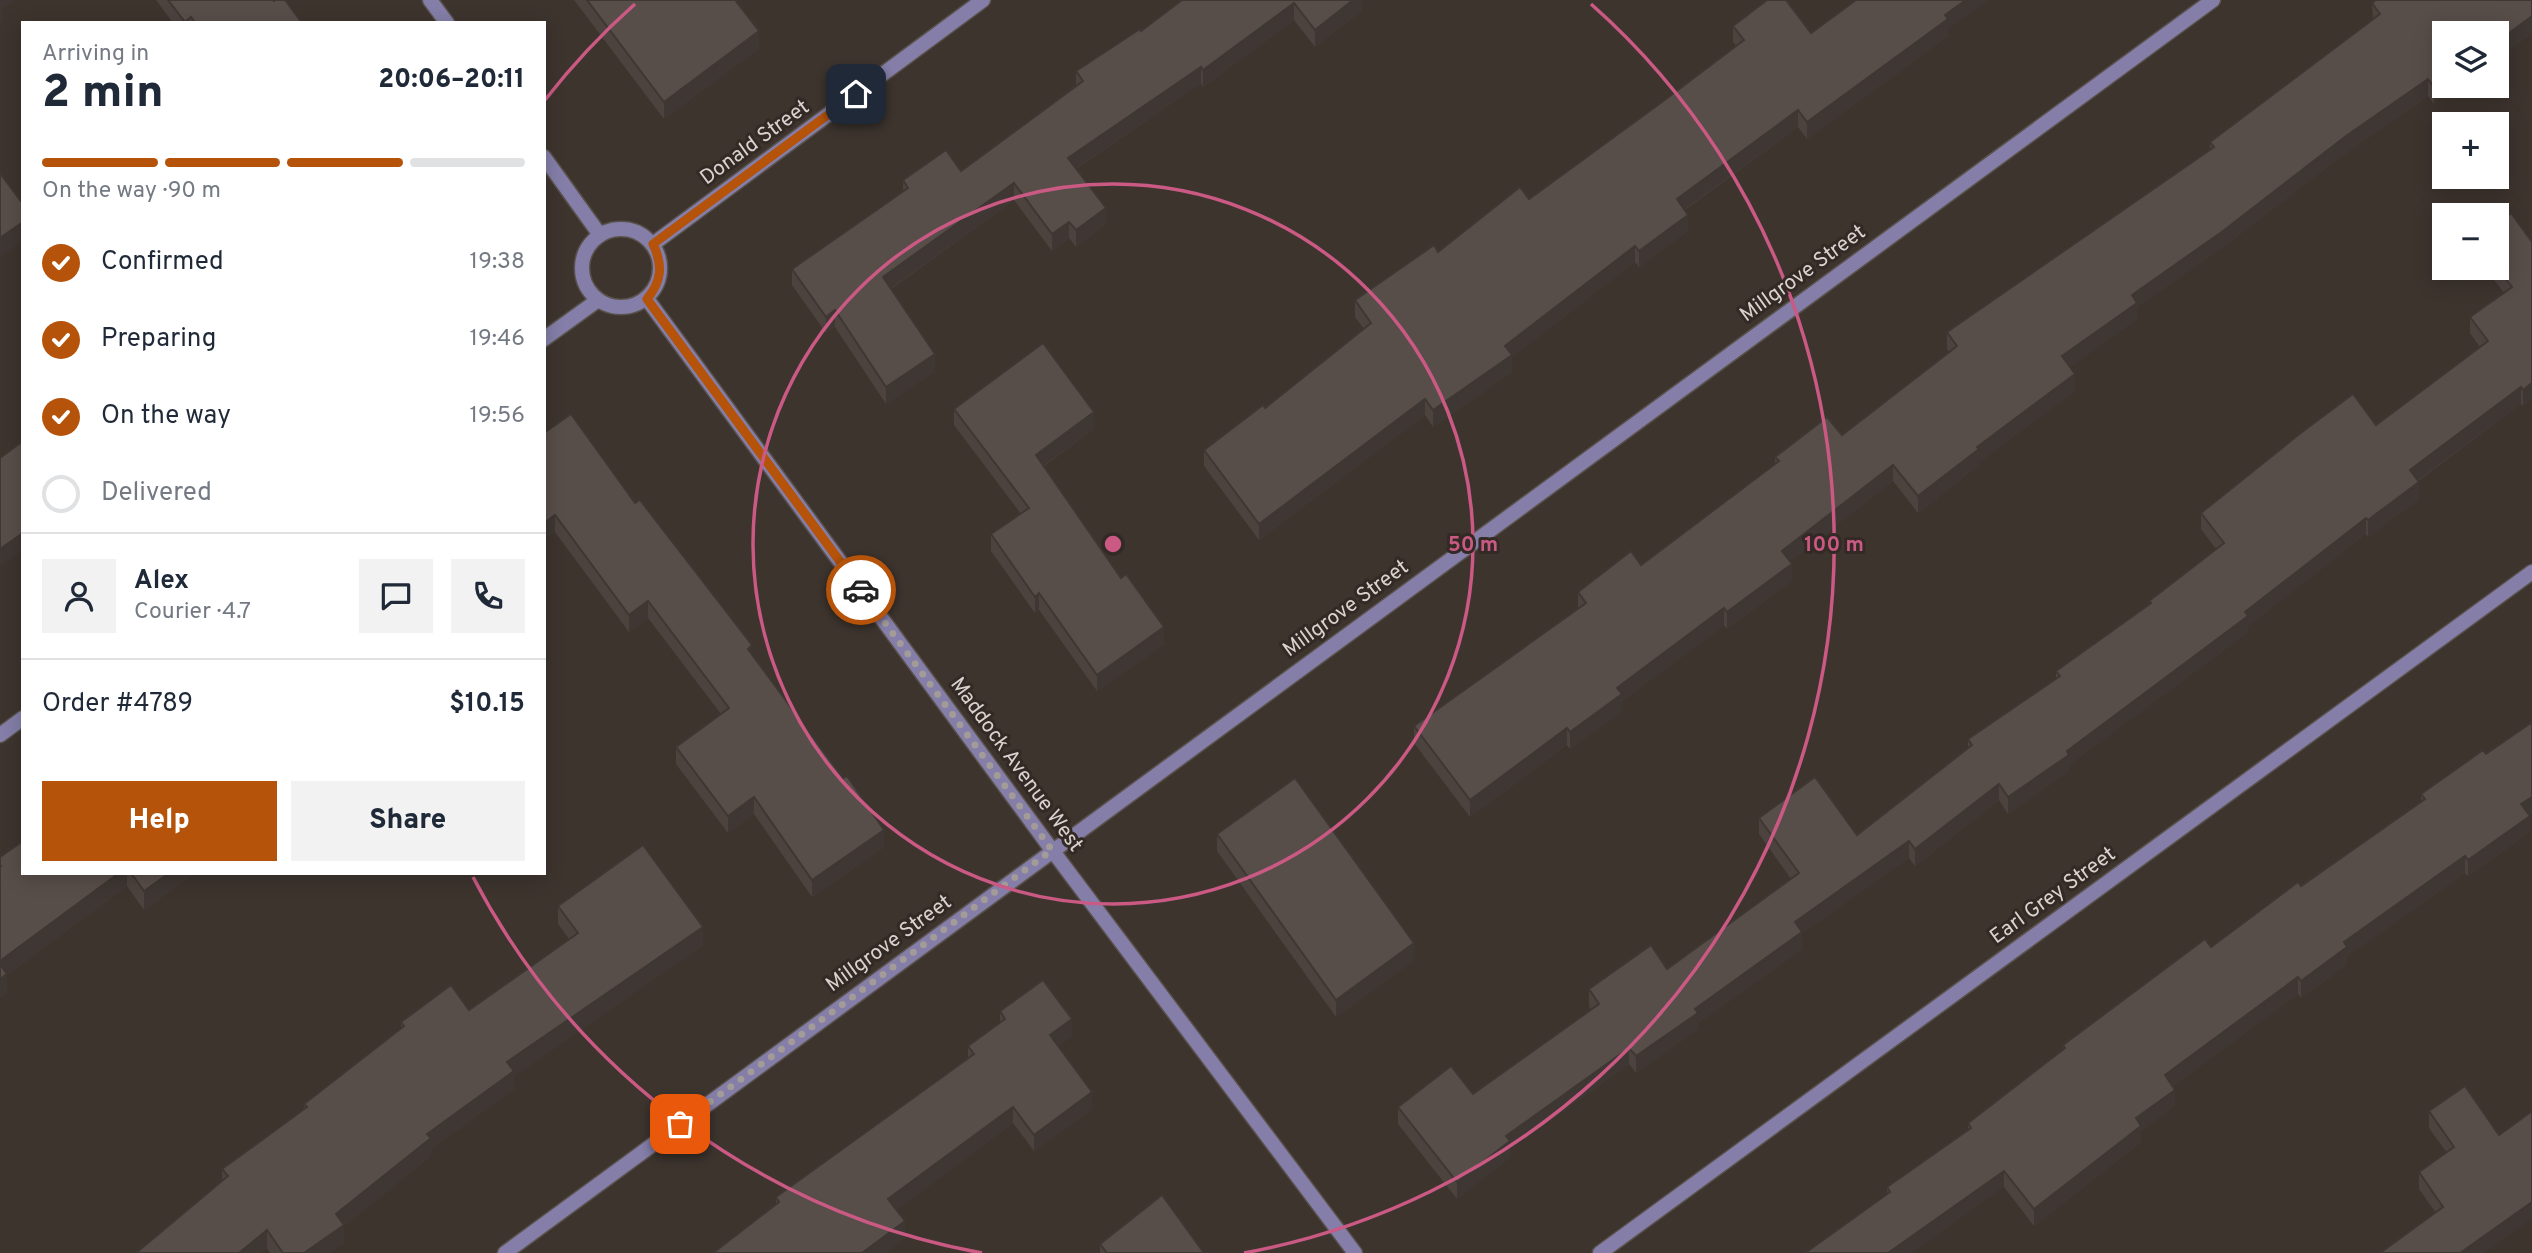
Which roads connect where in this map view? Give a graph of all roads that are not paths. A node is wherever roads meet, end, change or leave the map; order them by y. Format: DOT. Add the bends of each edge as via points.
graph roads {
  1 [pos="430,0"];
  2 [pos="983,0"];
  3 [pos="2213,0"];
  4 [pos="446,21"];
  5 [pos="546,161"];
  6 [pos="600,235"];
  7 [pos="653,244"];
  8 [pos="647,299"];
  9 [pos="598,300"];
  10 [pos="546,338"];
  11 [pos="2532,572"];
  12 [pos="21,719"];
  13 [pos="0,735"];
  14 [pos="1052,850"];
  15 [pos="505,1253"];
  16 [pos="1355,1253"];
  17 [pos="1600,1253"];
  1 -- 4 [label="street"];
  2 -- 7 [label="street, Donald Street"];
  3 -- 14 [label="street, Millgrove Street"];
  5 -- 6 [label="street"];
  6 -- 7 [label="street" via="611,230 634,231"];
  6 -- 9 [label="street" via="591,243 582,266 589,291"];
  7 -- 8 [label="street" via="660,278"];
  8 -- 9 [label="street" via="623,308"];
  8 -- 14 [label="street, Maddock Avenue West"];
  9 -- 10 [label="street"];
  11 -- 17 [label="street, Earl Grey Street"];
  12 -- 13 [label="street"];
  14 -- 15 [label="street, Millgrove Street"];
  14 -- 16 [label="street, Maddock Avenue West"];
}
